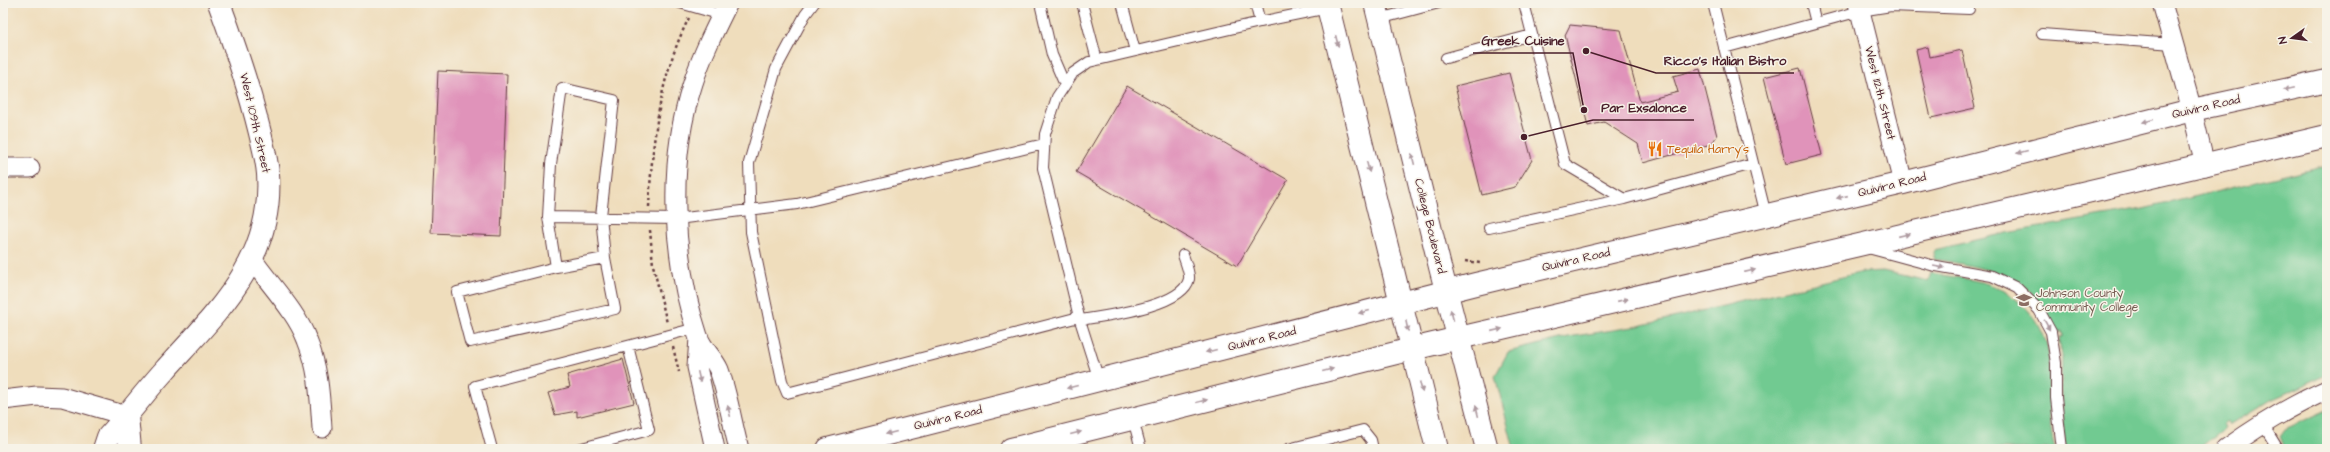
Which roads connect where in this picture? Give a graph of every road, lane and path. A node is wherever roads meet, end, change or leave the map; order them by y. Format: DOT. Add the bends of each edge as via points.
graph roads {
  1 [pos="219,3"];
  2 [pos="680,3"];
  3 [pos="814,3"];
  4 [pos="1040,3"];
  5 [pos="1082,3"];
  6 [pos="1122,3"];
  7 [pos="1255,3"];
  8 [pos="1439,3"];
  9 [pos="1524,3"];
  10 [pos="1713,3"];
  11 [pos="1811,3"];
  12 [pos="1968,3"];
  13 [pos="2162,3"];
  14 [pos="1328,5"];
  15 [pos="1859,7"];
  16 [pos="725,9"];
  17 [pos="1377,11"];
  18 [pos="1260,22"];
  19 [pos="1816,23"];
  20 [pos="2042,34"];
  21 [pos="1532,35"];
  22 [pos="2173,44"];
  23 [pos="1724,48"];
  24 [pos="1135,51"];
  25 [pos="1446,58"];
  26 [pos="1097,60"];
  27 [pos="2327,81"];
  28 [pos="1065,85"];
  29 [pos="2192,110"];
  30 [pos="2327,136"];
  31 [pos="1044,144"];
  32 [pos="1753,164"];
  33 [pos="2205,166"];
  34 [pos="3,168"];
  35 [pos="30,168"];
  36 [pos="1902,182"];
  37 [pos="1624,199"];
  38 [pos="750,210"];
  39 [pos="1766,215"];
  40 [pos="601,216"];
  41 [pos="548,217"];
  42 [pos="677,219"];
  43 [pos="1489,228"];
  44 [pos="1861,245"];
  45 [pos="1184,255"];
  46 [pos="605,258"];
  47 [pos="252,259"];
  48 [pos="556,267"];
  49 [pos="1446,292"];
  50 [pos="1402,303"];
  51 [pos="1079,319"];
  52 [pos="698,333"];
  53 [pos="1459,339"];
  54 [pos="628,346"];
  55 [pos="1412,349"];
  56 [pos="1099,380"];
  57 [pos="2327,390"];
  58 [pos="3,400"];
  59 [pos="127,416"];
  60 [pos="1133,419"];
  61 [pos="2262,423"];
  62 [pos="322,428"];
  63 [pos="104,449"];
  64 [pos="130,449"];
  65 [pos="492,449"];
  66 [pos="578,449"];
  67 [pos="715,449"];
  68 [pos="739,449"];
  69 [pos="828,449"];
  70 [pos="1011,449"];
  71 [pos="1141,449"];
  72 [pos="1288,449"];
  73 [pos="1373,449"];
  74 [pos="1437,449"];
  75 [pos="1487,449"];
  76 [pos="2062,449"];
  77 [pos="2226,449"];
  78 [pos="2278,449"];
  1 -- 47 [label="main road, West 109th Street" via="252,99 268,174 265,218"];
  2 -- 16 [label="lane"];
  3 -- 38 [label="lane" via="776,69 749,163"];
  4 -- 28 [label="lane" via="1052,55"];
  5 -- 26 [label="lane"];
  6 -- 24 [label="lane"];
  7 -- 18 [label="lane"];
  8 -- 17 [label="lane"];
  9 -- 21 [label="lane"];
  10 -- 23 [label="lane"];
  11 -- 19 [label="lane"];
  12 -- 15 [label="lane" via="1969,9"];
  13 -- 22 [label="street"];
  14 -- 18 [label="lane"];
  14 -- 50 [label="main road, one-way"];
  15 -- 19 [label="lane"];
  15 -- 36 [label="street, West 112th Street"];
  16 -- 42 [label="street" via="710,38 693,85 683,126 677,177"];
  49 -- 17 [label="main road, College Boulevard, one-way"];
  18 -- 24 [label="lane"];
  19 -- 23 [label="lane"];
  20 -- 22 [label="lane"];
  21 -- 25 [label="lane"];
  21 -- 37 [label="lane" via="1565,164"];
  22 -- 29 [label="street"];
  23 -- 32 [label="lane"];
  24 -- 26 [label="lane"];
  26 -- 28 [label="lane" via="1088,62 1073,73"];
  27 -- 29 [label="main road, Quivira Road, one-way"];
  28 -- 31 [label="lane" via="1057,98"];
  29 -- 33 [label="street"];
  29 -- 36 [label="main road, Quivira Road, one-way"];
  30 -- 33 [label="main road"];
  31 -- 38 [label="lane" via="797,204"];
  31 -- 51 [label="lane" via="1043,168"];
  32 -- 37 [label="lane"];
  32 -- 39 [label="lane"];
  44 -- 33 [label="main road, one-way"];
  34 -- 35 [label="street"];
  36 -- 39 [label="main road, Quivira Road, one-way"];
  37 -- 43 [label="lane"];
  38 -- 42 [label="lane"];
  38 -- 51 [label="lane" via="751,232 782,381 787,393"];
  39 -- 49 [label="main road, Quivira Road"];
  40 -- 41 [label="lane"];
  40 -- 41 [label="lane" via="614,100 562,88 551,164"];
  40 -- 42 [label="lane"];
  40 -- 46 [label="lane"];
  41 -- 48 [label="lane"];
  42 -- 52 [label="street" via="682,269"];
  53 -- 44 [label="main road, one-way"];
  44 -- 76 [label="lane, one-way" via="1931,265 1992,276 2017,288 2039,310 2051,332 2056,363 2056,398"];
  45 -- 51 [label="lane" via="1189,278 1183,290 1172,298 1126,312"];
  46 -- 48 [label="lane"];
  46 -- 48 [label="lane" via="615,309 470,342 457,292"];
  47 -- 59 [label="main road, West 109th Street" via="228,301"];
  47 -- 62 [label="street" via="295,317 307,339 316,367"];
  49 -- 50 [label="main road, Quivira Road"];
  53 -- 49 [label="main road, College Boulevard, one-way"];
  50 -- 55 [label="main road, one-way"];
  50 -- 56 [label="main road, Quivira Road, one-way"];
  51 -- 56 [label="lane"];
  52 -- 54 [label="lane"];
  52 -- 67 [label="street, one-way" via="697,367"];
  68 -- 52 [label="street, one-way" via="718,369"];
  53 -- 55 [label="main road"];
  75 -- 53 [label="main road, College Boulevard, one-way"];
  54 -- 65 [label="lane" via="475,386"];
  54 -- 66 [label="lane" via="649,430"];
  60 -- 55 [label="main road, one-way"];
  55 -- 74 [label="main road, one-way"];
  56 -- 69 [label="main road, Quivira Road, one-way"];
  57 -- 61 [label="street"];
  58 -- 59 [label="street" via="37,396 62,398"];
  59 -- 63 [label="main road, West 109th Street" via="108,436"];
  59 -- 64 [label="main road"];
  70 -- 60 [label="main road, one-way"];
  60 -- 71 [label="lane"];
  61 -- 77 [label="street"];
  61 -- 78 [label="lane"];
  72 -- 73 [label="lane" via="1363,430 1371,440"];
}
